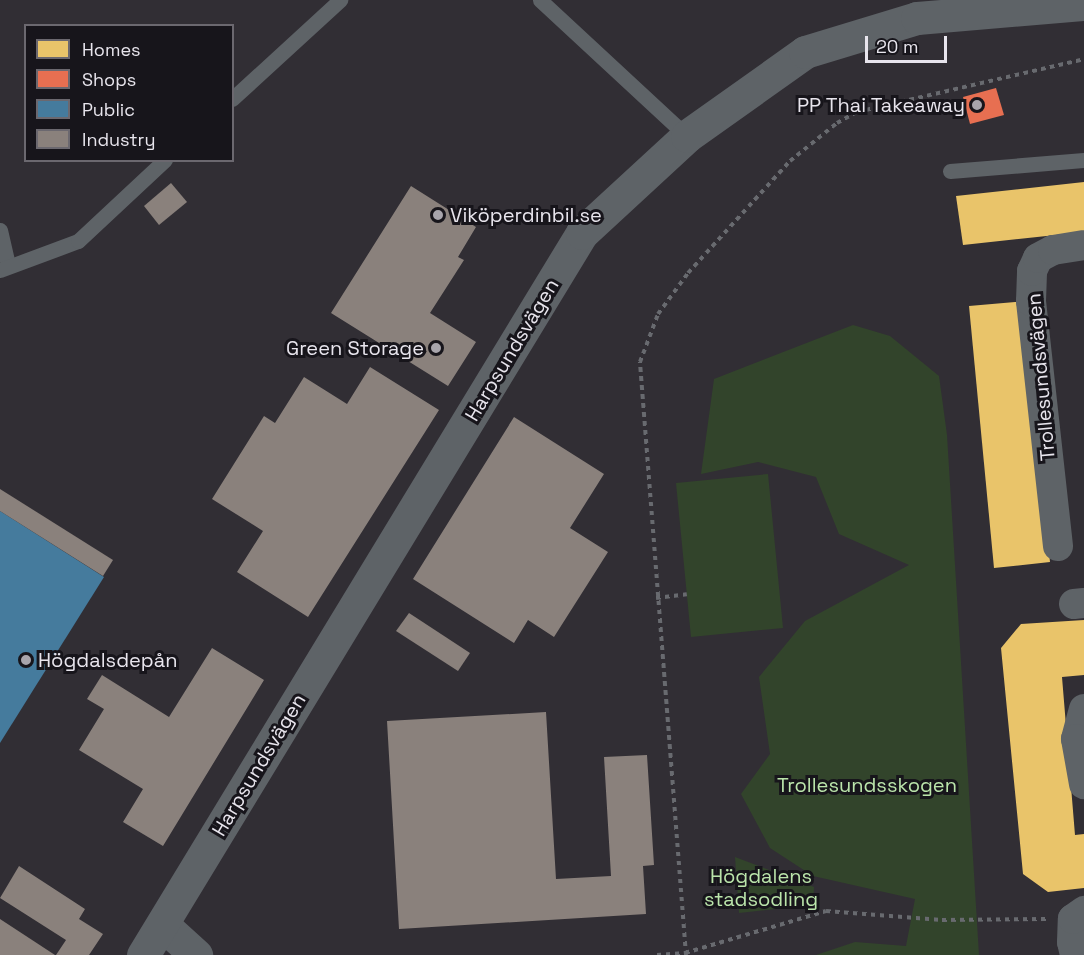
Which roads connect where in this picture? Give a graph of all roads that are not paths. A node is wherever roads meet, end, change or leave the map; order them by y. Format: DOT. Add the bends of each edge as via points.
graph roads {
  1 [pos="340,0"];
  2 [pos="540,0"];
  3 [pos="1084,4"];
  4 [pos="234,97"];
  5 [pos="687,136"];
  6 [pos="1084,160"];
  7 [pos="163,162"];
  8 [pos="950,171"];
  9 [pos="0,230"];
  10 [pos="1084,245"];
  11 [pos="4,268"];
  12 [pos="1058,546"];
  13 [pos="1084,709"];
  14 [pos="1084,784"];
  15 [pos="1079,915"];
  16 [pos="162,925"];
  17 [pos="143,955"];
  18 [pos="196,955"];
  19 [pos="1075,955"];
  1 -- 4 [label="lane"];
  2 -- 5 [label="lane"];
  3 -- 5 [label="street, Harpsundsvägen" via="917,18 805,52"];
  5 -- 16 [label="street, Harpsundsvägen" via="582,233"];
  6 -- 8 [label="lane"];
  7 -- 11 [label="lane" via="78,241"];
  9 -- 11 [label="lane"];
  10 -- 12 [label="street, Trollesundsvägen" via="1053,250 1038,258 1032,272 1031,301"];
  13 -- 14 [label="street" via="1076,739"];
  15 -- 19 [label="street" via="1071,942"];
  16 -- 17 [label="street, Harpsundsvägen"];
  16 -- 18 [label="street"];
}
